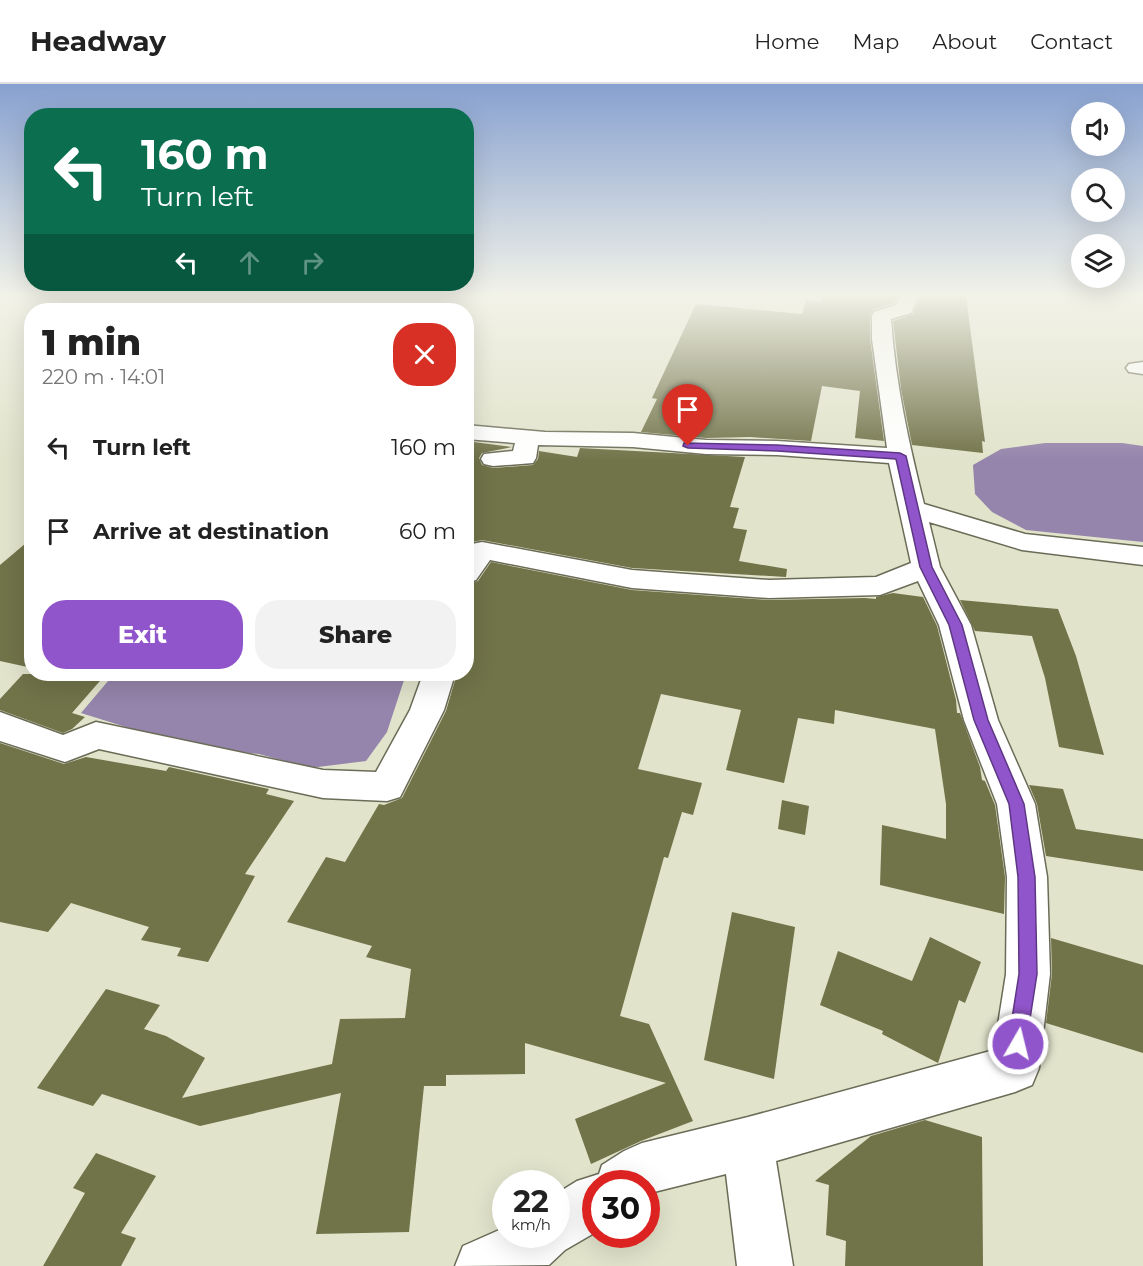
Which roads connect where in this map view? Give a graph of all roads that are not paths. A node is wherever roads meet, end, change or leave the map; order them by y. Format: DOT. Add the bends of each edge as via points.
graph roads {
  1 [pos="884,351"];
  2 [pos="474,433"];
  3 [pos="528,437"];
  4 [pos="900,456"];
  5 [pos="494,459"];
  6 [pos="914,509"];
  7 [pos="1143,556"];
  8 [pos="474,562"];
  9 [pos="926,567"];
  10 [pos="437,681"];
  11 [pos="0,725"];
  12 [pos="748,1143"];
  13 [pos="641,1170"];
  14 [pos="522,1248"];
  15 [pos="483,1266"];
  16 [pos="765,1266"];
  1 -- 4 [label="street"];
  2 -- 3 [label="street"];
  3 -- 4 [label="street"];
  3 -- 5 [label="street" via="524,458"];
  4 -- 6 [label="street"];
  6 -- 7 [label="street" via="1022,542"];
  6 -- 9 [label="street"];
  8 -- 9 [label="street" via="482,550 632,579 769,589 880,586"];
  9 -- 12 [label="street" via="956,625 981,720 1016,804 1027,877 1028,974 1015,1068"];
  10 -- 11 [label="street" via="427,710 387,787 323,784 96,735 65,749"];
  12 -- 13 [label="street"];
  12 -- 16 [label="street"];
  14 -- 15 [label="street"];
}
